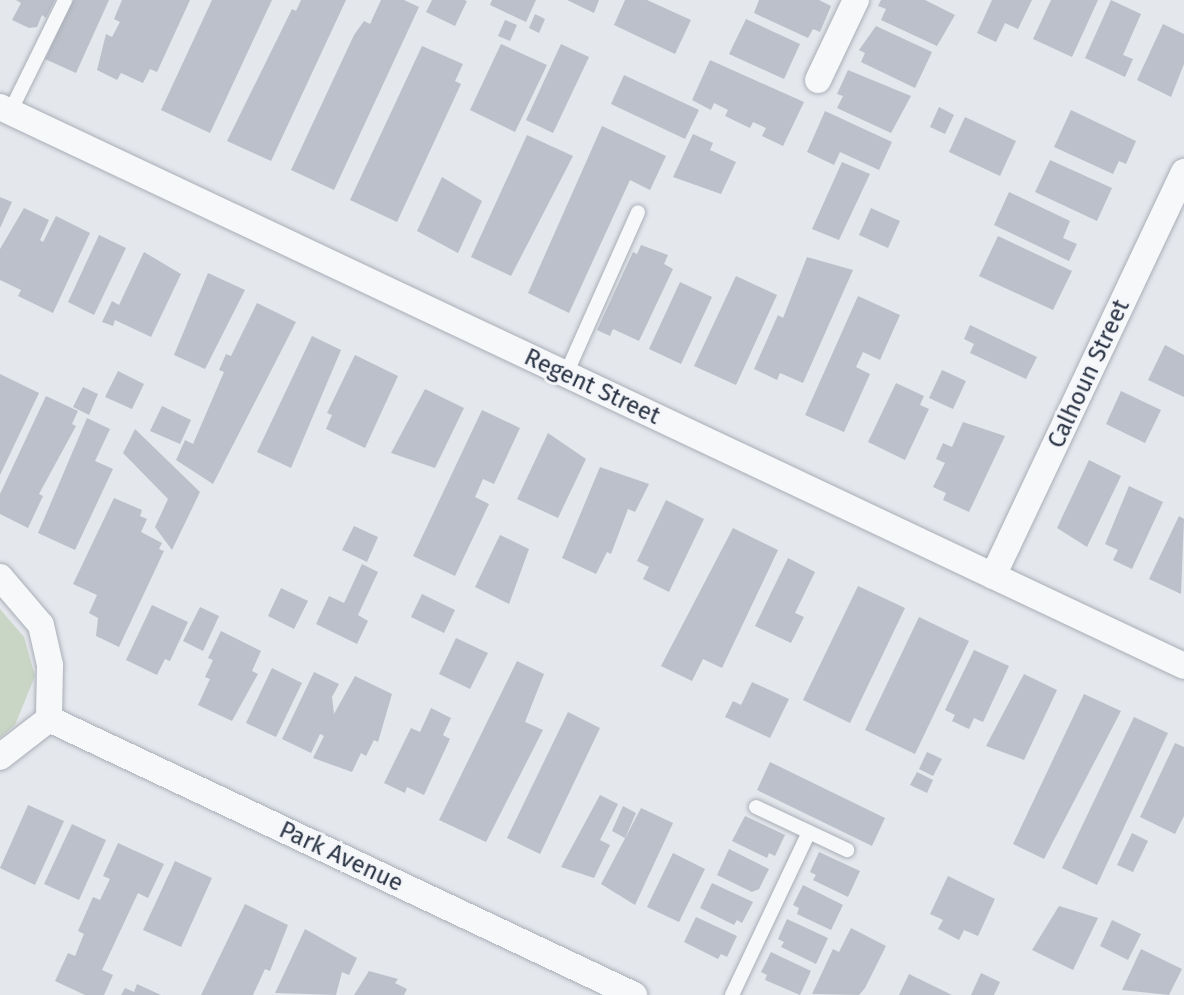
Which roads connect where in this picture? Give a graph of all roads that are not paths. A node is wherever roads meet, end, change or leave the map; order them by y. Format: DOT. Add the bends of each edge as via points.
graph roads {
  1 [pos="65,0"];
  2 [pos="856,0"];
  3 [pos="818,80"];
  4 [pos="5,109"];
  5 [pos="1184,172"];
  6 [pos="638,212"];
  7 [pos="566,374"];
  8 [pos="993,576"];
  9 [pos="0,577"];
  10 [pos="1184,666"];
  11 [pos="49,719"];
  12 [pos="0,757"];
  13 [pos="756,807"];
  14 [pos="809,832"];
  15 [pos="847,850"];
  16 [pos="634,995"];
  17 [pos="732,995"];
  1 -- 4 [label="lane"];
  2 -- 3 [label="street"];
  4 -- 7 [label="street, Regent Street"];
  5 -- 8 [label="street, Calhoun Street"];
  6 -- 7 [label="lane"];
  7 -- 8 [label="street, Regent Street"];
  8 -- 10 [label="street, Regent Street"];
  9 -- 11 [label="street" via="41,625 50,665"];
  11 -- 12 [label="street"];
  11 -- 16 [label="street, Park Avenue"];
  13 -- 14 [label="lane"];
  14 -- 15 [label="lane"];
  14 -- 17 [label="lane"];
}
